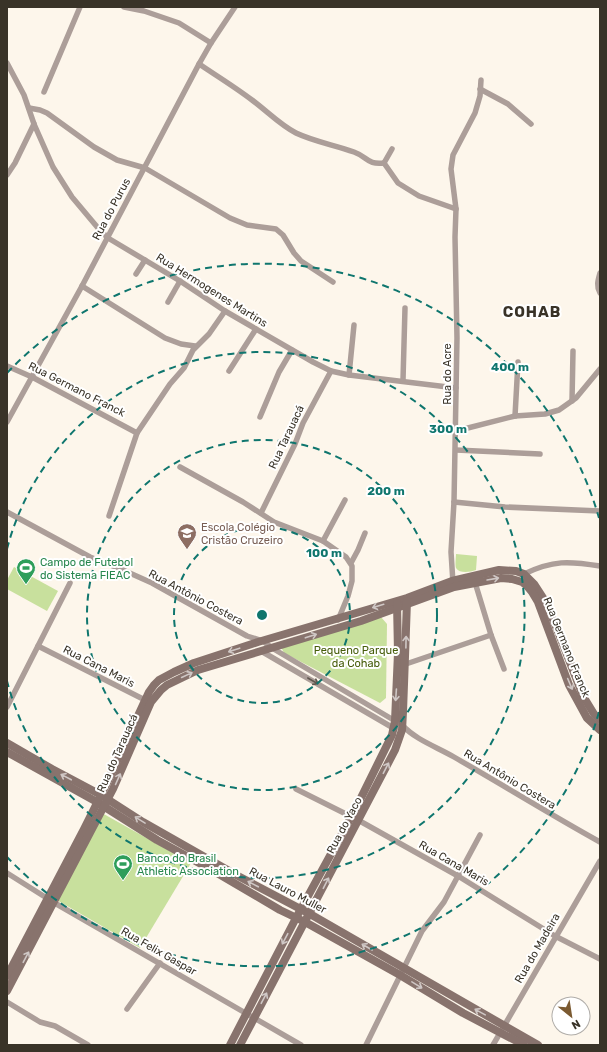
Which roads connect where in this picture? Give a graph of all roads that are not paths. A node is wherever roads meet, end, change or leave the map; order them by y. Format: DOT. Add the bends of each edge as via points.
graph roads {
  1 [pos="80,7"];
  2 [pos="124,7"];
  3 [pos="235,7"];
  4 [pos="211,43"];
  5 [pos="7,63"];
  6 [pos="199,64"];
  7 [pos="481,80"];
  8 [pos="480,89"];
  9 [pos="44,92"];
  10 [pos="29,108"];
  11 [pos="34,124"];
  12 [pos="531,124"];
  13 [pos="392,149"];
  14 [pos="384,163"];
  15 [pos="145,168"];
  16 [pos="7,176"];
  17 [pos="456,209"];
  18 [pos="108,238"];
  19 [pos="145,260"];
  20 [pos="600,273"];
  21 [pos="136,274"];
  22 [pos="180,282"];
  23 [pos="333,282"];
  24 [pos="82,286"];
  25 [pos="600,293"];
  26 [pos="168,302"];
  27 [pos="405,308"];
  28 [pos="225,311"];
  29 [pos="354,325"];
  30 [pos="256,329"];
  31 [pos="195,346"];
  32 [pos="292,350"];
  33 [pos="573,351"];
  34 [pos="518,362"];
  35 [pos="7,366"];
  36 [pos="600,369"];
  37 [pos="229,371"];
  38 [pos="331,371"];
  39 [pos="349,375"];
  40 [pos="32,377"];
  41 [pos="402,380"];
  42 [pos="456,388"];
  43 [pos="572,401"];
  44 [pos="515,416"];
  45 [pos="260,417"];
  46 [pos="7,422"];
  47 [pos="456,431"];
  48 [pos="137,433"];
  49 [pos="456,450"];
  50 [pos="540,454"];
  51 [pos="180,467"];
  52 [pos="345,500"];
  53 [pos="454,502"];
  54 [pos="600,511"];
  55 [pos="7,512"];
  56 [pos="261,513"];
  57 [pos="108,516"];
  58 [pos="365,533"];
  59 [pos="323,541"];
  60 [pos="350,563"];
  61 [pos="600,566"];
  62 [pos="524,574"];
  63 [pos="474,579"];
  64 [pos="70,583"];
  65 [pos="453,584"];
  66 [pos="407,601"];
  67 [pos="398,604"];
  68 [pos="339,618"];
  69 [pos="336,628"];
  70 [pos="247,636"];
  71 [pos="491,636"];
  72 [pos="263,641"];
  73 [pos="253,644"];
  74 [pos="38,646"];
  75 [pos="272,648"];
  76 [pos="261,651"];
  77 [pos="296,662"];
  78 [pos="406,665"];
  79 [pos="397,667"];
  80 [pos="504,669"];
  81 [pos="568,669"];
  82 [pos="293,670"];
  83 [pos="352,695"];
  84 [pos="148,701"];
  85 [pos="348,702"];
  86 [pos="7,707"];
  87 [pos="600,720"];
  88 [pos="400,728"];
  89 [pos="600,730"];
  90 [pos="7,744"];
  91 [pos="7,752"];
  92 [pos="296,789"];
  93 [pos="102,801"];
  94 [pos="354,819"];
  95 [pos="480,835"];
  96 [pos="600,842"];
  97 [pos="600,861"];
  98 [pos="7,873"];
  99 [pos="458,876"];
  100 [pos="50,900"];
  101 [pos="301,909"];
  102 [pos="310,914"];
  103 [pos="296,918"];
  104 [pos="305,922"];
  105 [pos="555,936"];
  106 [pos="600,959"];
  107 [pos="160,963"];
  108 [pos="402,972"];
  109 [pos="7,976"];
  110 [pos="7,991"];
  111 [pos="7,1002"];
  112 [pos="127,1009"];
  113 [pos="247,1013"];
  114 [pos="254,1018"];
  115 [pos="502,1029"];
  116 [pos="88,1045"];
  117 [pos="230,1045"];
  118 [pos="240,1045"];
  119 [pos="301,1045"];
  120 [pos="366,1045"];
  121 [pos="493,1045"];
  122 [pos="524,1045"];
  123 [pos="538,1045"];
  1 -- 9 [label="street"];
  2 -- 4 [label="street" via="179,23"];
  3 -- 4 [label="street, Rua do Purus"];
  4 -- 6 [label="street, Rua do Purus"];
  5 -- 10 [label="street, Rua Hermogenes Martins"];
  6 -- 14 [label="street" via="296,133 361,155 369,162"];
  6 -- 15 [label="street, Rua do Purus"];
  7 -- 8 [label="street, Rua do Acre"];
  8 -- 12 [label="street" via="508,104"];
  8 -- 17 [label="street, Rua do Acre" via="472,118 453,155 451,175"];
  10 -- 11 [label="street, Rua Hermogenes Martins"];
  10 -- 15 [label="street" via="47,114 117,160"];
  11 -- 16 [label="street"];
  11 -- 18 [label="street, Rua Hermogenes Martins" via="60,179 72,197"];
  13 -- 14 [label="street"];
  14 -- 17 [label="street" via="398,183 419,196"];
  15 -- 18 [label="street, Rua do Purus"];
  15 -- 23 [label="street" via="230,218 247,225 276,229 301,261"];
  17 -- 42 [label="street, Rua do Acre"];
  18 -- 19 [label="street, Rua Hermogenes Martins"];
  18 -- 24 [label="street, Rua do Purus"];
  19 -- 21 [label="street"];
  19 -- 22 [label="street, Rua Hermogenes Martins"];
  20 -- 25 [label="street" via="597,282"];
  22 -- 26 [label="street"];
  22 -- 28 [label="street, Rua Hermogenes Martins"];
  24 -- 31 [label="street" via="165,338"];
  24 -- 40 [label="street, Rua do Purus"];
  27 -- 41 [label="street"];
  28 -- 30 [label="street, Rua Hermogenes Martins"];
  28 -- 31 [label="street" via="209,334"];
  29 -- 39 [label="street"];
  30 -- 32 [label="street, Rua Hermogenes Martins"];
  30 -- 37 [label="street"];
  31 -- 48 [label="street" via="184,368"];
  32 -- 38 [label="street, Rua Hermogenes Martins"];
  32 -- 45 [label="street" via="279,372"];
  33 -- 43 [label="street"];
  34 -- 44 [label="street"];
  35 -- 40 [label="street, Rua Germano Franck"];
  36 -- 43 [label="street"];
  38 -- 39 [label="street, Rua Hermogenes Martins"];
  38 -- 56 [label="street, Rua Tarauacá" via="303,423"];
  39 -- 41 [label="street, Rua Hermogenes Martins"];
  40 -- 46 [label="street, Rua do Purus"];
  40 -- 48 [label="street, Rua Germano Franck"];
  41 -- 42 [label="street, Rua Hermogenes Martins"];
  42 -- 47 [label="street, Rua do Acre"];
  43 -- 44 [label="street" via="551,413"];
  44 -- 47 [label="street"];
  47 -- 49 [label="street, Rua do Acre"];
  48 -- 57 [label="street"];
  49 -- 50 [label="street"];
  49 -- 53 [label="street, Rua do Acre"];
  51 -- 56 [label="street"];
  52 -- 59 [label="street"];
  53 -- 54 [label="street"];
  53 -- 65 [label="street, Rua do Acre" via="451,552"];
  55 -- 70 [label="street, Rua Antônio Costera" via="90,557 152,583"];
  56 -- 59 [label="street" via="286,527"];
  58 -- 60 [label="street"];
  59 -- 60 [label="street" via="346,557"];
  60 -- 68 [label="street" via="352,581"];
  61 -- 62 [label="street" via="556,562"];
  62 -- 63 [label="street, Rua Germano Franck" via="499,570"];
  62 -- 81 [label="street, Rua Germano Franck" via="545,601"];
  63 -- 65 [label="street, Rua Germano Franck"];
  63 -- 71 [label="street"];
  63 -- 81 [label="street, Rua Germano Franck, one-way" via="512,578 528,586 538,602"];
  64 -- 74 [label="street"];
  65 -- 66 [label="street, Rua Germano Franck"];
  66 -- 67 [label="street, Rua Germano Franck"];
  78 -- 66 [label="street, Rua do Yaco, one-way"];
  67 -- 68 [label="street, Rua Germano Franck, one-way"];
  67 -- 69 [label="street, Rua Germano Franck"];
  67 -- 79 [label="street, Rua do Yaco"];
  68 -- 69 [label="street"];
  68 -- 72 [label="street, Rua do Tarauacá"];
  75 -- 69 [label="street, Rua do Tarauacá, one-way"];
  70 -- 72 [label="street, Rua Antônio Costera"];
  70 -- 73 [label="street, Rua Antônio Costera"];
  71 -- 78 [label="street"];
  71 -- 80 [label="street"];
  72 -- 73 [label="street, Rua do Tarauacá"];
  72 -- 75 [label="street, Rua Antônio Costera"];
  73 -- 76 [label="street, Rua Antônio Costera"];
  73 -- 84 [label="street, Rua do Tarauacá, one-way" via="174,672 154,685"];
  74 -- 84 [label="street, Rua Cana Maris"];
  74 -- 86 [label="street"];
  75 -- 76 [label="street, Rua do Tarauacá"];
  75 -- 77 [label="street, Rua Antônio Costera"];
  76 -- 82 [label="street, Rua Antônio Costera"];
  84 -- 76 [label="street, Rua do Tarauacá, one-way" via="175,681 198,670"];
  77 -- 82 [label="street"];
  77 -- 83 [label="street, Rua Antônio Costera"];
  78 -- 79 [label="street"];
  78 -- 88 [label="street, Rua do Yaco"];
  79 -- 88 [label="street, Rua do Yaco, one-way"];
  81 -- 87 [label="street, Rua Germano Franck"];
  81 -- 89 [label="street, Rua Germano Franck, one-way" via="569,685 581,708"];
  82 -- 85 [label="street, Rua Antônio Costera, one-way"];
  83 -- 85 [label="street"];
  83 -- 88 [label="street, Rua Antônio Costera"];
  84 -- 93 [label="street, Rua do Tarauacá"];
  85 -- 88 [label="street, Rua Antônio Costera"];
  88 -- 94 [label="street, Rua do Yaco" via="395,750"];
  88 -- 96 [label="street, Rua Antônio Costera"];
  93 -- 90 [label="street, Rua Lauro Muller, one-way"];
  91 -- 93 [label="street, Rua Lauro Muller"];
  92 -- 94 [label="street, Rua Cana Maris"];
  93 -- 100 [label="street, Rua do Tarauacá"];
  101 -- 93 [label="street, Rua Lauro Muller, one-way"];
  93 -- 103 [label="street, Rua Lauro Muller" via="157,840"];
  94 -- 99 [label="street, Rua Cana Maris"];
  94 -- 101 [label="street, Rua do Yaco"];
  102 -- 94 [label="street, Rua do Yaco, one-way"];
  95 -- 99 [label="street"];
  97 -- 105 [label="street, Rua do Madeira"];
  98 -- 100 [label="street, Rua Felix Gaspar"];
  99 -- 105 [label="street, Rua Cana Maris"];
  99 -- 108 [label="street" via="444,902 422,931"];
  100 -- 107 [label="street, Rua Felix Gaspar"];
  100 -- 109 [label="street, Rua do Tarauacá"];
  110 -- 100 [label="street, Rua do Tarauacá, one-way"];
  101 -- 102 [label="street, Rua Lauro Muller"];
  101 -- 103 [label="street, Rua do Yaco"];
  102 -- 104 [label="street, Rua do Yaco"];
  108 -- 102 [label="street, Rua Lauro Muller, one-way"];
  103 -- 104 [label="street, Rua Lauro Muller"];
  103 -- 113 [label="street, Rua do Yaco, one-way"];
  104 -- 108 [label="street, Rua Lauro Muller"];
  114 -- 104 [label="street, Rua do Yaco, one-way"];
  105 -- 106 [label="street, Rua Cana Maris"];
  105 -- 115 [label="street, Rua do Madeira"];
  107 -- 112 [label="street"];
  107 -- 113 [label="street, Rua Felix Gaspar"];
  108 -- 115 [label="street, Rua Lauro Muller"];
  108 -- 120 [label="street"];
  111 -- 116 [label="street" via="40,1022 55,1026"];
  113 -- 114 [label="street, Rua Felix Gaspar"];
  113 -- 117 [label="street, Rua do Yaco"];
  114 -- 118 [label="street, Rua do Yaco"];
  114 -- 119 [label="street, Rua Felix Gaspar"];
  115 -- 121 [label="street, Rua do Madeira"];
  115 -- 122 [label="street, Rua Lauro Muller"];
  115 -- 123 [label="street, Rua Lauro Muller"];
}
